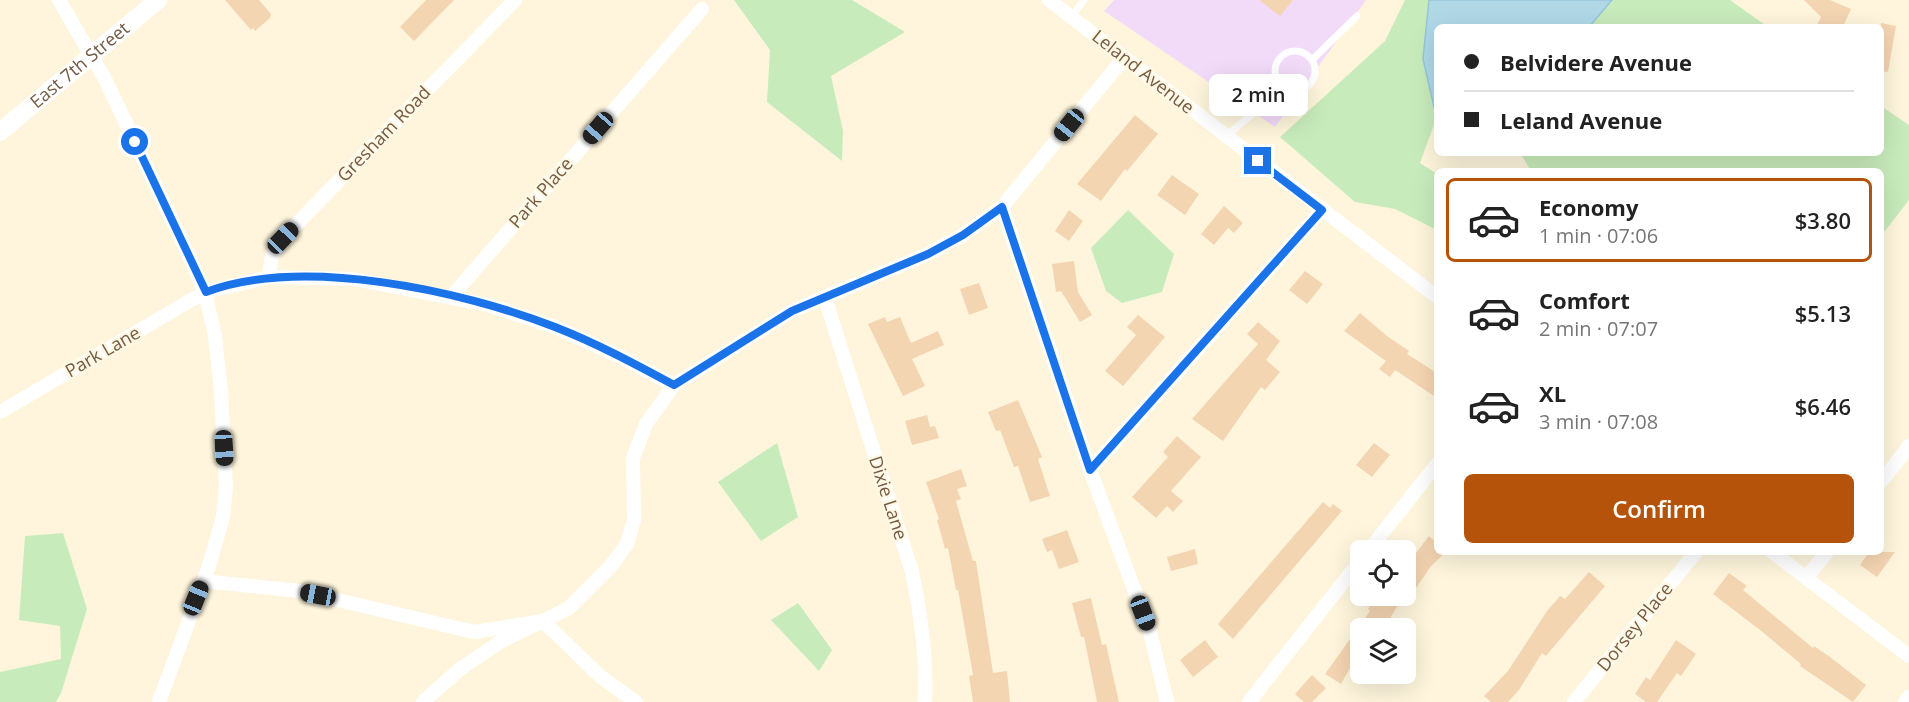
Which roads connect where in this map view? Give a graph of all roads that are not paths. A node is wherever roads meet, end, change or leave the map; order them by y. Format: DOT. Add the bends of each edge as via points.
graph roads {
  1 [pos="59,0"];
  2 [pos="158,0"];
  3 [pos="515,0"];
  4 [pos="1049,0"];
  5 [pos="1084,0"];
  6 [pos="702,9"];
  7 [pos="1357,16"];
  8 [pos="1071,17"];
  9 [pos="91,57"];
  10 [pos="1124,58"];
  11 [pos="1312,60"];
  12 [pos="1284,88"];
  13 [pos="0,132"];
  14 [pos="1226,136"];
  15 [pos="1002,207"];
  16 [pos="1322,210"];
  17 [pos="270,277"];
  18 [pos="206,292"];
  19 [pos="1434,295"];
  20 [pos="451,297"];
  21 [pos="825,298"];
  22 [pos="674,385"];
  23 [pos="0,412"];
  24 [pos="1909,446"];
  25 [pos="1434,468"];
  26 [pos="1090,470"];
  27 [pos="1884,478"];
  28 [pos="1377,540"];
  29 [pos="1694,555"];
  30 [pos="1776,555"];
  31 [pos="1825,555"];
  32 [pos="1350,574"];
  33 [pos="1806,578"];
  34 [pos="203,581"];
  35 [pos="543,621"];
  36 [pos="1909,656"];
  37 [pos="1909,697"];
  38 [pos="159,702"];
  39 [pos="423,702"];
  40 [pos="636,702"];
  41 [pos="925,702"];
  42 [pos="1167,702"];
  43 [pos="1249,702"];
  44 [pos="1574,702"];
  45 [pos="1905,702"];
  1 -- 9 [label="street"];
  2 -- 9 [label="street, East 7th Street"];
  3 -- 17 [label="street, Gresham Road" via="283,238 272,255"];
  4 -- 8 [label="street, Leland Avenue"];
  5 -- 8 [label="lane"];
  6 -- 20 [label="street, Park Place"];
  7 -- 11 [label="lane"];
  8 -- 10 [label="street, Leland Avenue"];
  9 -- 13 [label="street, East 7th Street"];
  9 -- 18 [label="street"];
  10 -- 14 [label="street, Leland Avenue"];
  10 -- 15 [label="street"];
  11 -- 12 [label="lane" via="1315,73 1309,85 1297,91"];
  11 -- 12 [label="lane" via="1308,54 1288,50 1276,66 1275,78"];
  12 -- 14 [label="lane"];
  14 -- 16 [label="street, Leland Avenue"];
  15 -- 21 [label="street" via="928,254"];
  15 -- 26 [label="street"];
  16 -- 19 [label="street, Leland Avenue"];
  16 -- 26 [label="street"];
  17 -- 18 [label="street, Park Lane"];
  17 -- 20 [label="street, Park Lane" via="354,279"];
  18 -- 23 [label="street, Park Lane"];
  18 -- 34 [label="street" via="221,391 226,486 223,517"];
  20 -- 22 [label="street, Park Lane" via="555,327"];
  21 -- 22 [label="street" via="792,311"];
  21 -- 41 [label="street, Dixie Lane" via="912,572 921,617"];
  22 -- 35 [label="street" via="646,424 633,458 634,520 627,544 569,608"];
  24 -- 27 [label="street"];
  25 -- 28 [label="street"];
  26 -- 42 [label="street" via="1150,632"];
  29 -- 44 [label="street, Dorsey Place"];
  30 -- 33 [label="street"];
  31 -- 33 [label="street"];
  32 -- 43 [label="street"];
  33 -- 36 [label="street"];
  34 -- 35 [label="street" via="299,591 474,632"];
  34 -- 38 [label="street"];
  35 -- 39 [label="street" via="481,654"];
  35 -- 40 [label="street" via="601,677"];
  37 -- 45 [label="street"];
}
